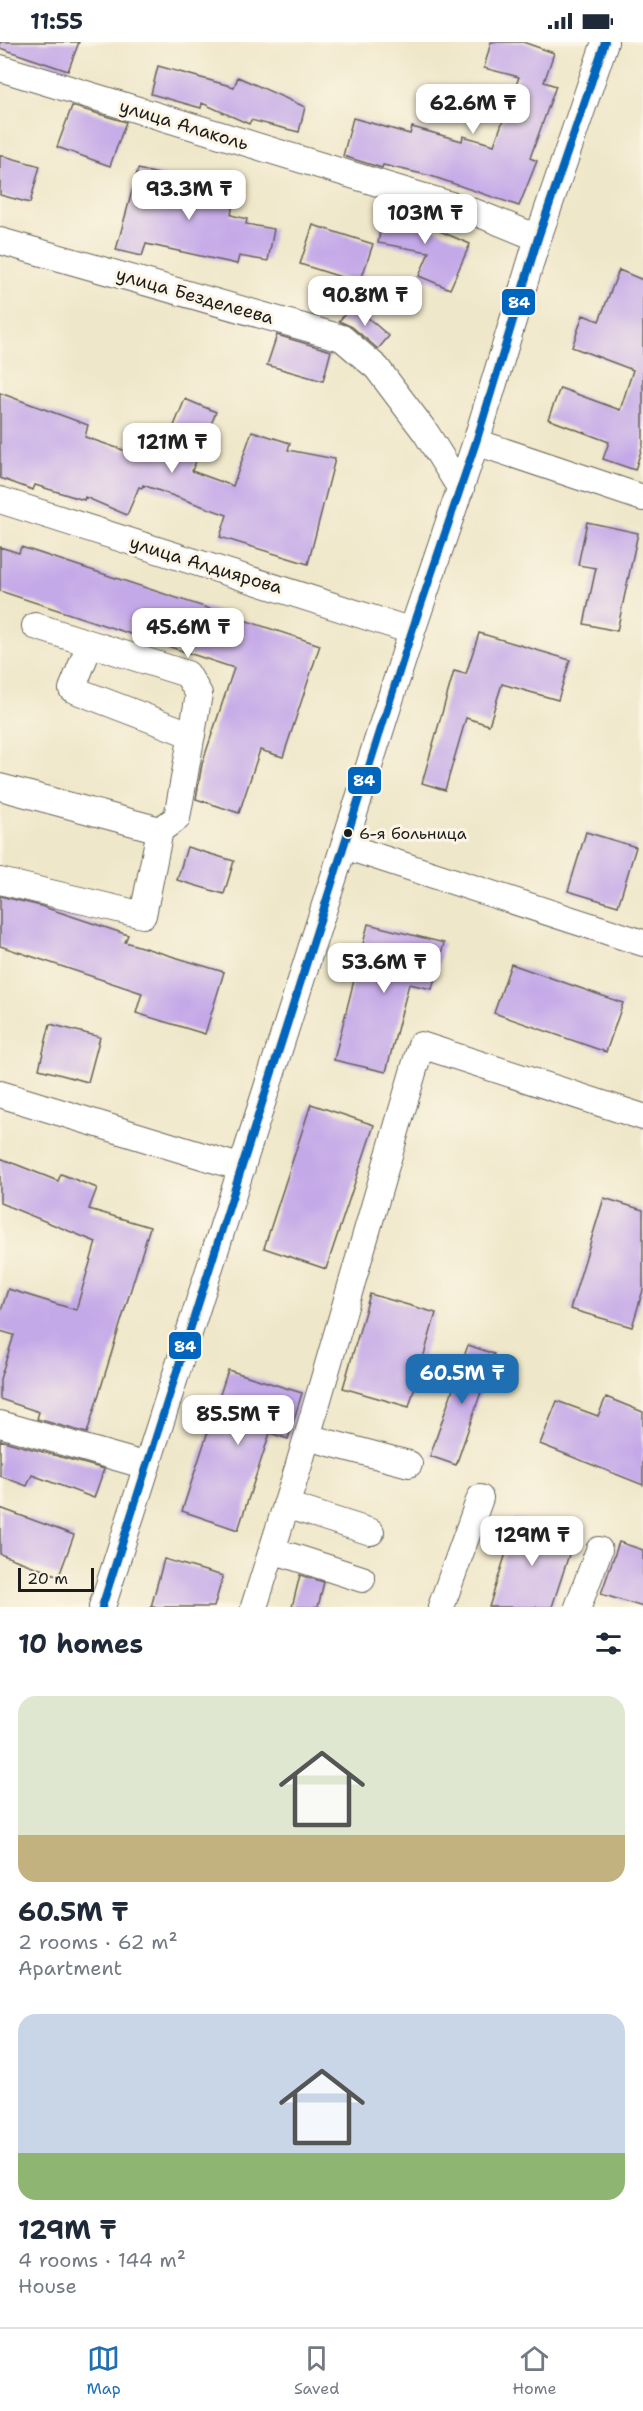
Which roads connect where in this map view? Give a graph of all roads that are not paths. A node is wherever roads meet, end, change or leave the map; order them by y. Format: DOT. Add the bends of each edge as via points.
graph roads {
  1 [pos="605,42"];
  2 [pos="0,68"];
  3 [pos="538,238"];
  4 [pos="0,241"];
  5 [pos="476,442"];
  6 [pos="460,489"];
  7 [pos="643,498"];
  8 [pos="0,500"];
  9 [pos="35,626"];
  10 [pos="412,631"];
  11 [pos="90,644"];
  12 [pos="192,735"];
  13 [pos="0,787"];
  14 [pos="160,830"];
  15 [pos="344,846"];
  16 [pos="0,881"];
  17 [pos="643,943"];
  18 [pos="0,1094"];
  19 [pos="643,1118"];
  20 [pos="242,1168"];
  21 [pos="0,1424"];
  22 [pos="307,1437"];
  23 [pos="409,1464"];
  24 [pos="147,1466"];
  25 [pos="480,1498"];
  26 [pos="286,1505"];
  27 [pos="370,1532"];
  28 [pos="272,1550"];
  29 [pos="599,1550"];
  30 [pos="362,1579"];
  31 [pos="584,1605"];
  32 [pos="102,1607"];
  33 [pos="254,1607"];
  34 [pos="441,1607"];
  1 -- 3 [label="street"];
  2 -- 3 [label="street, улица Алаколь" via="477,213"];
  3 -- 5 [label="street"];
  4 -- 6 [label="street, улица Безделеева" via="342,338 376,368 426,433"];
  5 -- 6 [label="street"];
  5 -- 7 [label="street"];
  6 -- 10 [label="street"];
  8 -- 10 [label="street, улица Алдиярова"];
  9 -- 11 [label="street"];
  10 -- 15 [label="street"];
  11 -- 12 [label="street" via="187,674 199,694"];
  11 -- 12 [label="street" via="72,689"];
  12 -- 14 [label="street" via="177,818"];
  13 -- 14 [label="street"];
  14 -- 16 [label="street" via="143,915"];
  15 -- 17 [label="street"];
  15 -- 20 [label="street"];
  18 -- 20 [label="street"];
  19 -- 22 [label="street" via="421,1045"];
  20 -- 24 [label="street"];
  21 -- 24 [label="street"];
  22 -- 23 [label="street"];
  22 -- 26 [label="street"];
  24 -- 32 [label="street"];
  25 -- 34 [label="street"];
  26 -- 27 [label="street"];
  26 -- 28 [label="street"];
  28 -- 30 [label="street"];
  28 -- 33 [label="street"];
  29 -- 31 [label="street"];
}
